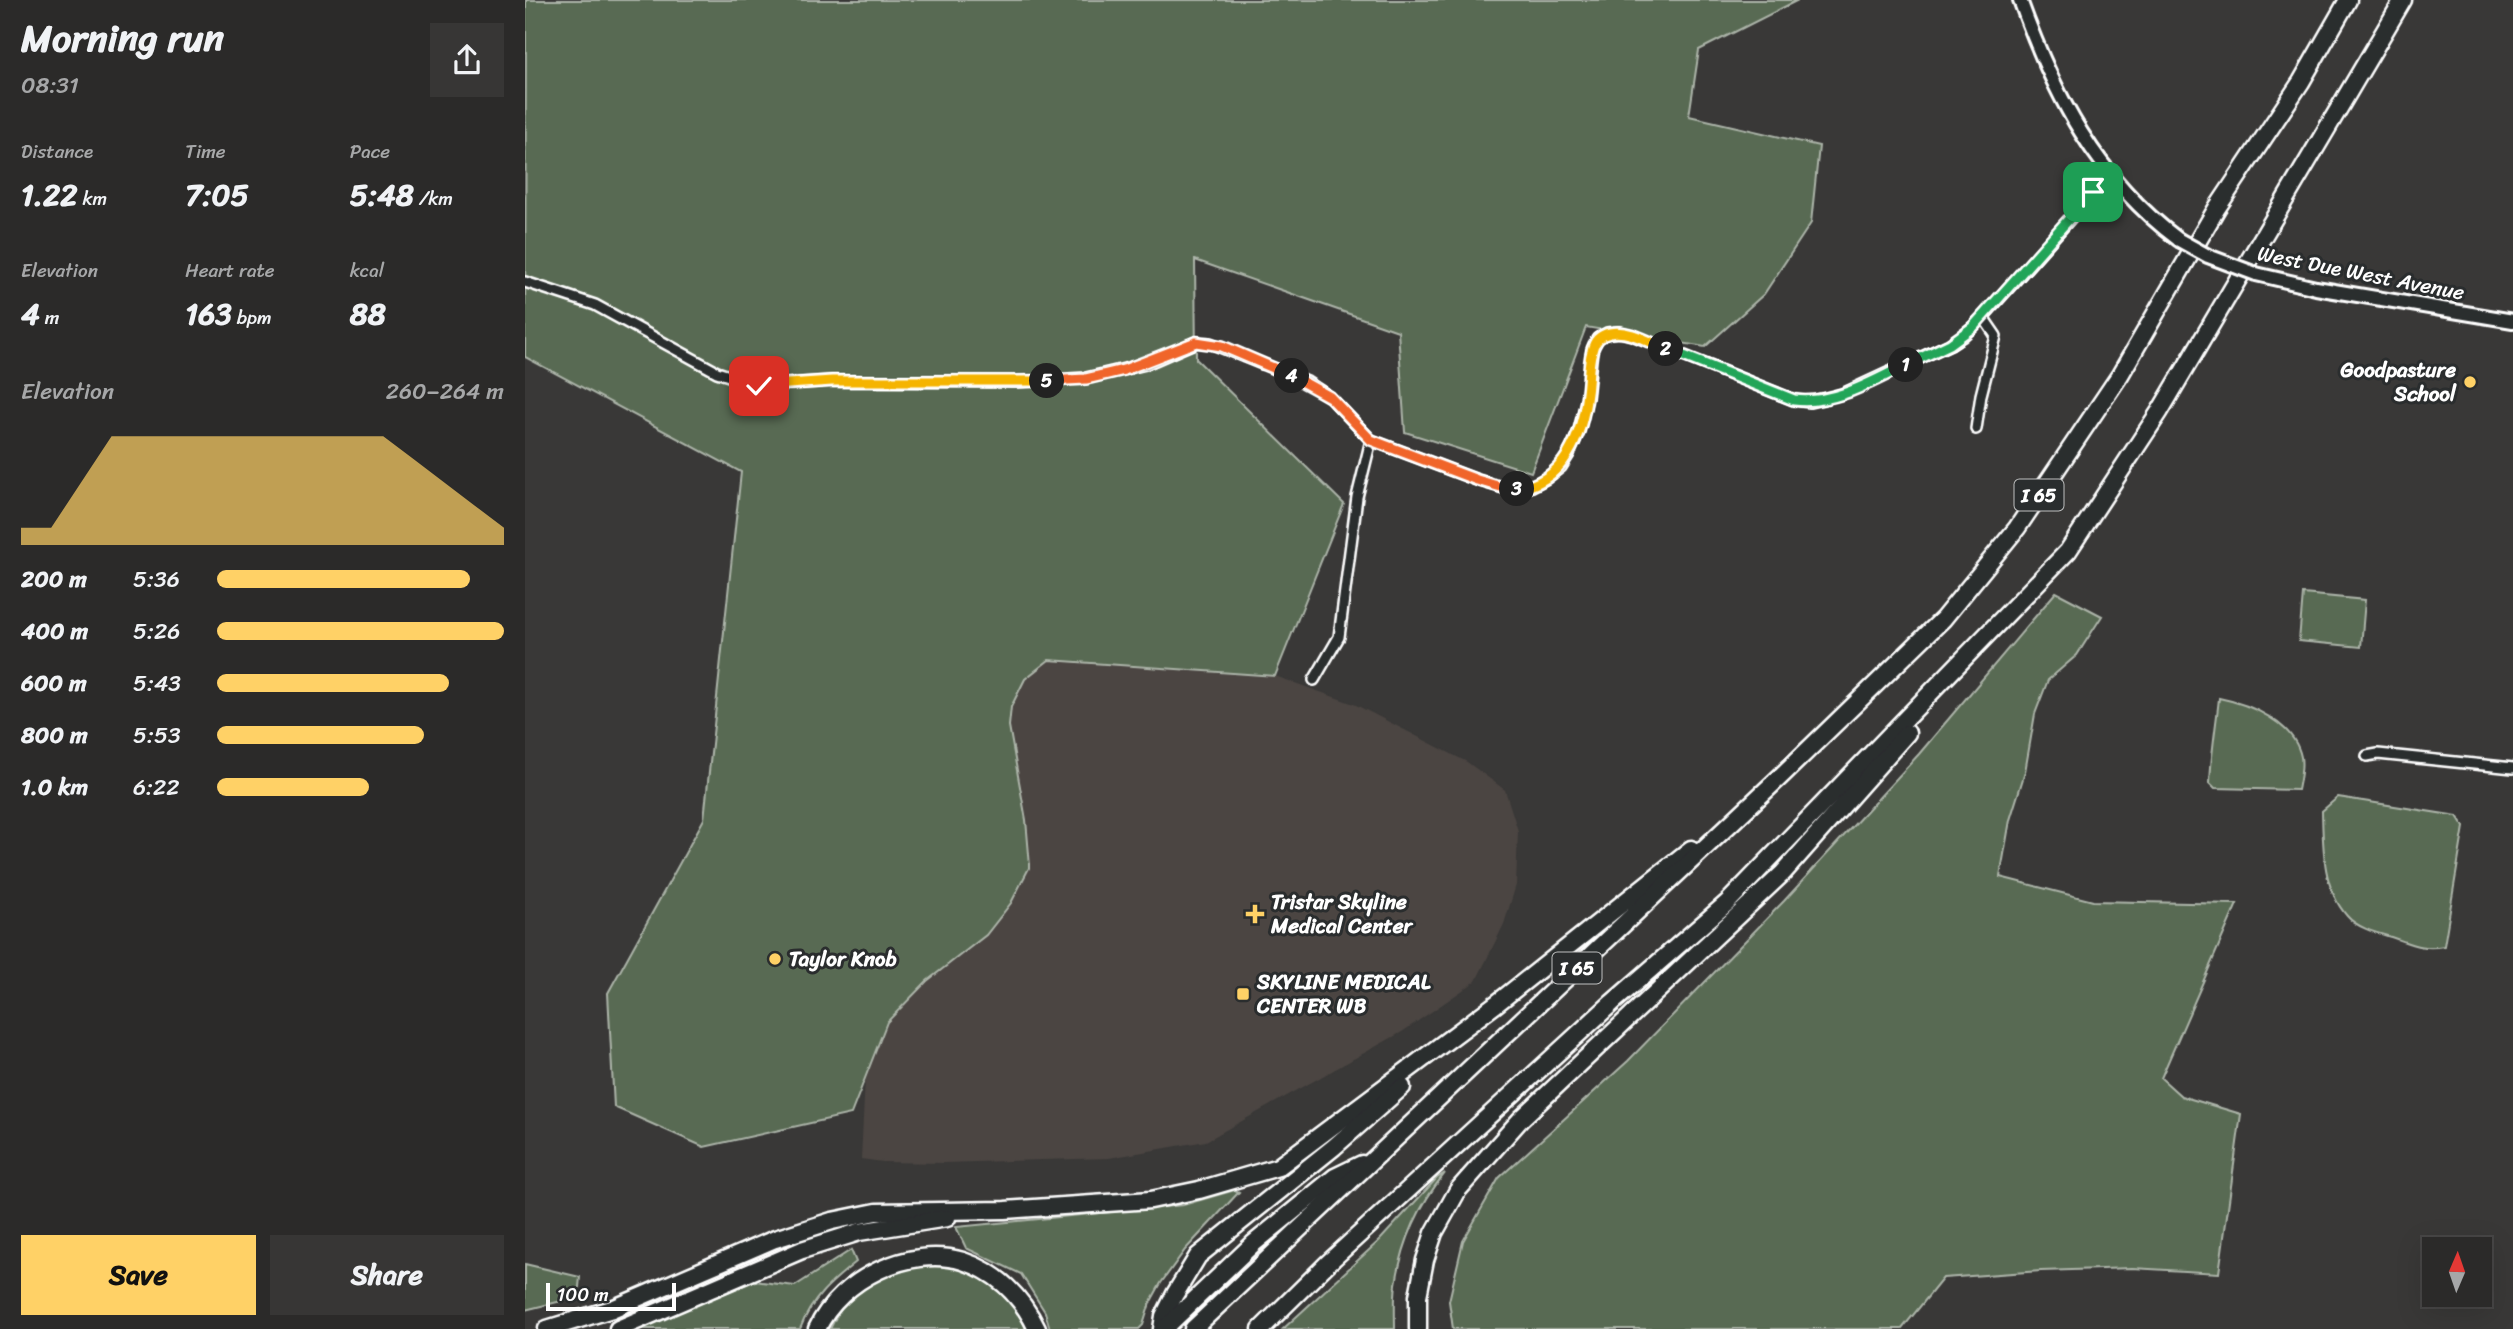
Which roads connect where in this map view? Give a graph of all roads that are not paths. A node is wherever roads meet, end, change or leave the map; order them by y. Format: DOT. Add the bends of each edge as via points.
graph roads {
  1 [pos="2020,0"];
  2 [pos="2348,0"];
  3 [pos="2403,0"];
  4 [pos="2111,173"];
  5 [pos="525,282"];
  6 [pos="1983,317"];
  7 [pos="2513,321"];
  8 [pos="1976,429"];
  9 [pos="1371,440"];
  10 [pos="2006,618"];
  11 [pos="1314,680"];
  12 [pos="2367,756"];
  13 [pos="2513,768"];
  14 [pos="1780,777"];
  15 [pos="1496,1004"];
  16 [pos="1374,1159"];
  17 [pos="1005,1210"];
  18 [pos="624,1327"];
  19 [pos="547,1329"];
  20 [pos="817,1329"];
  21 [pos="1037,1329"];
  22 [pos="1163,1329"];
  23 [pos="1193,1329"];
  24 [pos="1261,1329"];
  25 [pos="1418,1329"];
  1 -- 4 [label="main road, West Due West Avenue" via="2063,105"];
  2 -- 14 [label="highway, I 65" via="2301,82 2217,208 2120,376 2017,527 1943,619"];
  3 -- 10 [label="highway, I 65" via="2126,465 2068,551"];
  4 -- 6 [label="street"];
  4 -- 7 [label="main road, West Due West Avenue, bridge" via="2136,204 2179,240 2256,274"];
  5 -- 9 [label="street" via="595,305 717,372 759,386 1086,379 1146,364 1196,342 1210,343 1307,382 1330,397"];
  6 -- 8 [label="street" via="1996,336"];
  6 -- 9 [label="street" via="1950,344 1842,394 1810,402 1794,400 1632,335 1607,333 1592,350 1587,398 1569,454 1560,467 1530,487 1511,490 1477,480"];
  9 -- 11 [label="street" via="1357,498 1339,637"];
  10 -- 24 [label="highway, I 65" via="1727,903 1612,1003"];
  10 -- 25 [label="highway" via="1783,873 1521,1119 1473,1171 1434,1233 1418,1296"];
  12 -- 13 [label="street"];
  14 -- 15 [label="highway"];
  14 -- 16 [label="highway, I 65"];
  15 -- 17 [label="highway" via="1278,1167 1151,1200"];
  15 -- 22 [label="highway" via="1335,1147 1198,1256 1164,1316"];
  16 -- 22 [label="highway" via="1335,1177 1253,1244"];
  16 -- 23 [label="highway, I 65"];
  17 -- 18 [label="highway" via="859,1232 791,1255"];
  17 -- 19 [label="highway" via="876,1212 832,1221"];
  20 -- 21 [label="highway" via="839,1297 866,1277 898,1263 930,1259 961,1261 996,1278 1011,1289"];
}
